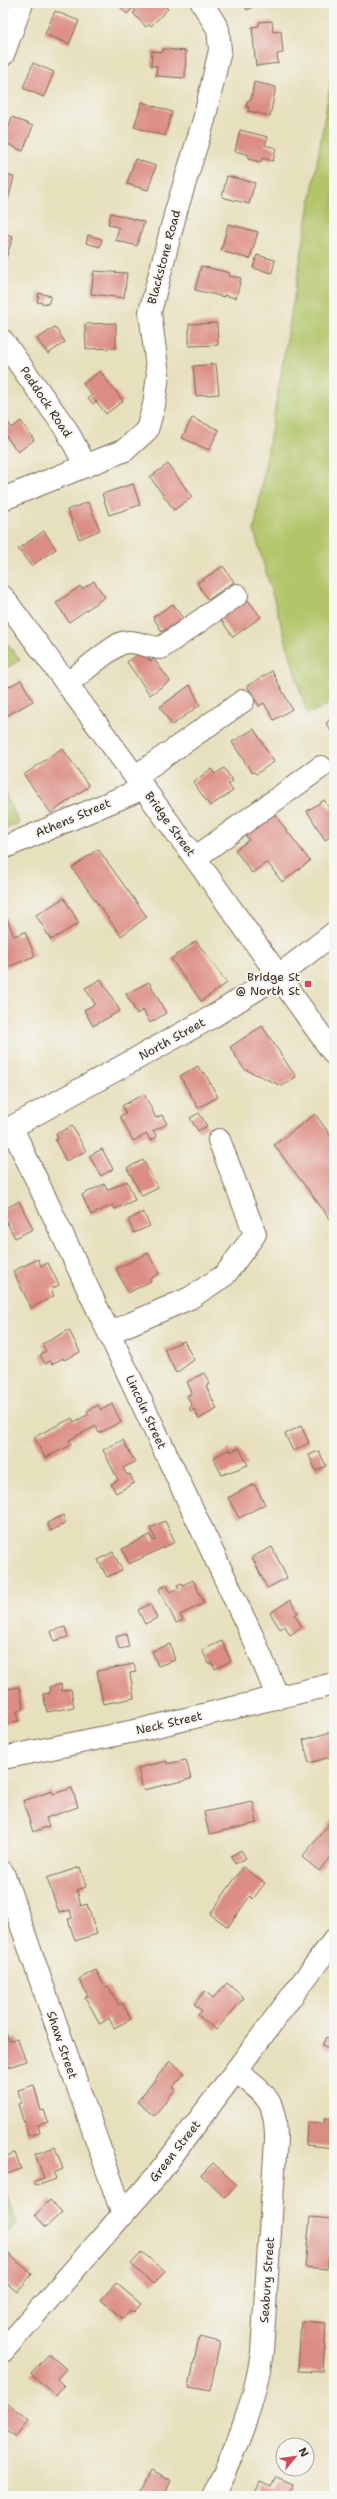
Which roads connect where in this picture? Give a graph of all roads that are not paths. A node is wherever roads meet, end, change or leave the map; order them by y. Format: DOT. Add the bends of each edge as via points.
graph roads {
  1 [pos="22,3"];
  2 [pos="202,3"];
  3 [pos="3,55"];
  4 [pos="3,341"];
  5 [pos="86,466"];
  6 [pos="3,499"];
  7 [pos="237,595"];
  8 [pos="3,597"];
  9 [pos="67,684"];
  10 [pos="243,701"];
  11 [pos="321,767"];
  12 [pos="140,782"];
  13 [pos="3,848"];
  14 [pos="195,858"];
  15 [pos="331,940"];
  16 [pos="278,976"];
  17 [pos="334,1054"];
  18 [pos="7,1130"];
  19 [pos="219,1140"];
  20 [pos="109,1333"];
  21 [pos="334,1684"];
  22 [pos="278,1698"];
  23 [pos="3,1758"];
  24 [pos="3,1873"];
  25 [pos="334,1940"];
  26 [pos="236,2071"];
  27 [pos="123,2215"];
  28 [pos="3,2351"];
  29 [pos="213,2496"];
  1 -- 3 [label="street"];
  2 -- 5 [label="street, Blackstone Road" via="218,29 220,50 204,120 176,211 150,312 158,375 154,405 147,430 125,450"];
  4 -- 5 [label="street, Peddock Road" via="66,429"];
  5 -- 6 [label="street, Blackstone Road"];
  7 -- 9 [label="street" via="161,648 134,642 121,643"];
  8 -- 9 [label="street, Bridge Street"];
  9 -- 12 [label="street, Bridge Street"];
  10 -- 12 [label="street, Athens Street"];
  11 -- 14 [label="street"];
  12 -- 13 [label="street, Athens Street"];
  12 -- 14 [label="street, Bridge Street"];
  14 -- 16 [label="street, Bridge Street"];
  15 -- 16 [label="street, North Street"];
  16 -- 17 [label="street, Bridge Street"];
  16 -- 18 [label="street, North Street" via="212,1017"];
  18 -- 20 [label="street, Lincoln Street"];
  19 -- 20 [label="street" via="255,1234 226,1275 190,1298"];
  20 -- 22 [label="street, Lincoln Street"];
  21 -- 22 [label="street, Neck Street"];
  22 -- 23 [label="street, Neck Street"];
  24 -- 27 [label="street, Shaw Street"];
  25 -- 26 [label="street, Green Street"];
  26 -- 27 [label="street, Green Street" via="159,2173"];
  26 -- 29 [label="street, Seabury Street" via="266,2095 273,2108 276,2140 258,2380 248,2419"];
  27 -- 28 [label="street, Green Street"];
}
